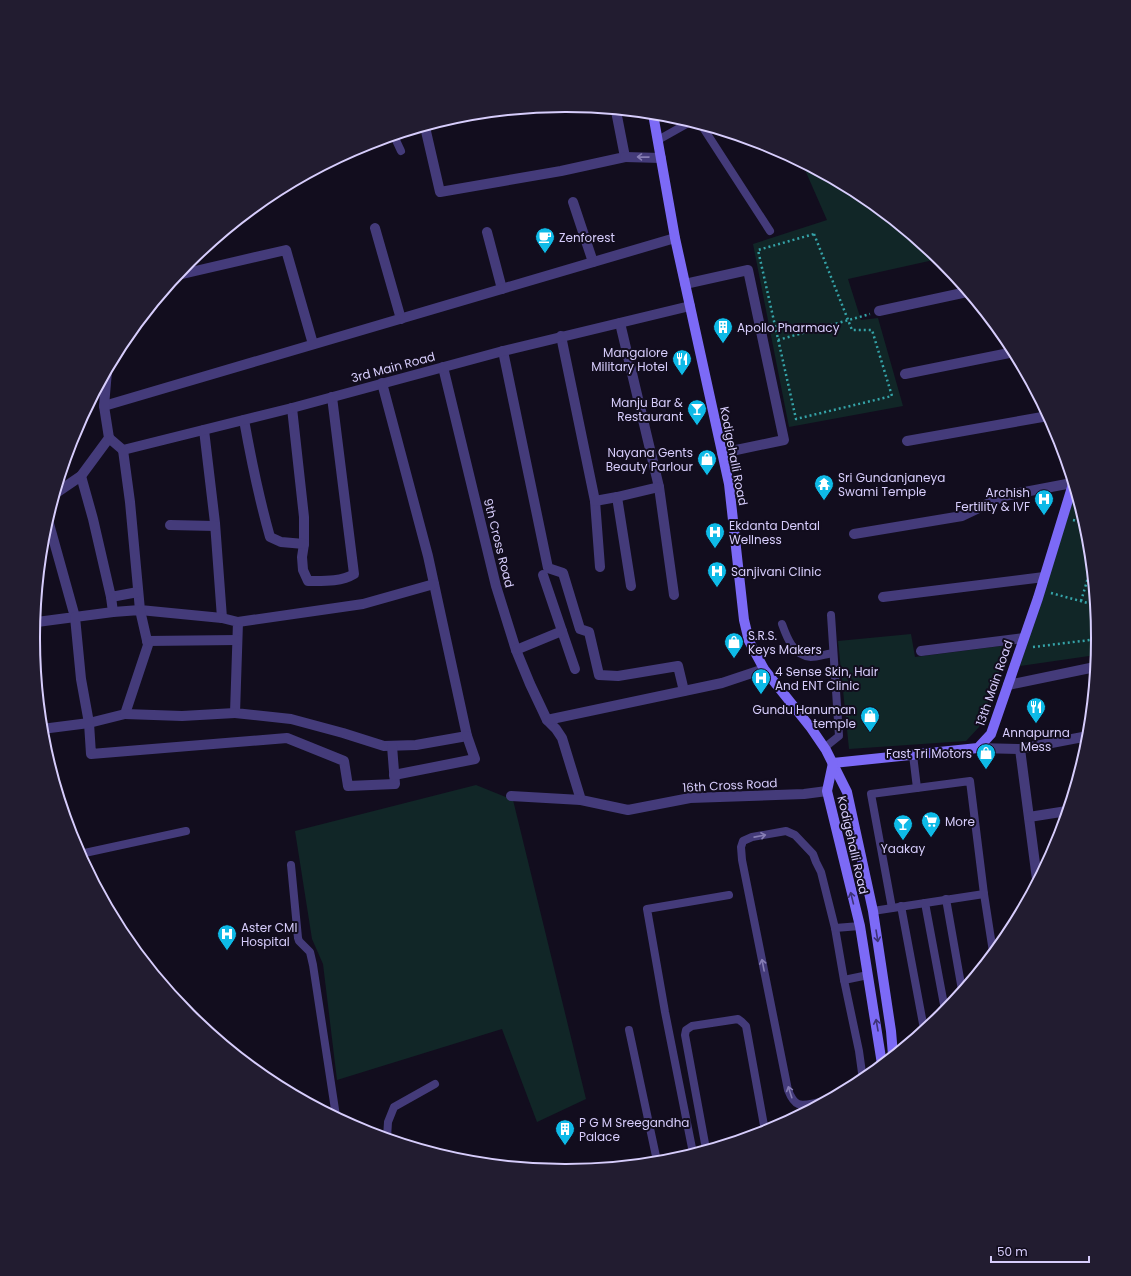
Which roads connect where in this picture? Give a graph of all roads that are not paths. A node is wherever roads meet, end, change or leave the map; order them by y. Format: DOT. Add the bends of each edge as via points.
graph roads {
  1 [pos="617,116"];
  2 [pos="654,121"];
  3 [pos="683,126"];
  4 [pos="426,131"];
  5 [pos="705,131"];
  6 [pos="396,140"];
  7 [pos="658,140"];
  8 [pos="401,151"];
  9 [pos="625,157"];
  10 [pos="661,158"];
  11 [pos="573,202"];
  12 [pos="375,228"];
  13 [pos="770,231"];
  14 [pos="487,232"];
  15 [pos="675,238"];
  16 [pos="593,262"];
  17 [pos="188,273"];
  18 [pos="684,284"];
  19 [pos="502,289"];
  20 [pos="962,293"];
  21 [pos="690,306"];
  22 [pos="879,311"];
  23 [pos="401,319"];
  24 [pos="620,322"];
  25 [pos="561,336"];
  26 [pos="313,344"];
  27 [pos="503,351"];
  28 [pos="1007,353"];
  29 [pos="443,367"];
  30 [pos="905,374"];
  31 [pos="106,383"];
  32 [pos="382,384"];
  33 [pos="332,397"];
  34 [pos="104,406"];
  35 [pos="292,408"];
  36 [pos="1042,417"];
  37 [pos="244,420"];
  38 [pos="204,430"];
  39 [pos="109,438"];
  40 [pos="907,441"];
  41 [pos="123,450"];
  42 [pos="722,453"];
  43 [pos="81,476"];
  44 [pos="1068,484"];
  45 [pos="659,487"];
  46 [pos="62,489"];
  47 [pos="1070,491"];
  48 [pos="617,497"];
  49 [pos="595,501"];
  50 [pos="170,525"];
  51 [pos="215,526"];
  52 [pos="51,531"];
  53 [pos="854,534"];
  54 [pos="304,544"];
  55 [pos="600,567"];
  56 [pos="543,575"];
  57 [pos="1044,576"];
  58 [pos="434,584"];
  59 [pos="631,586"];
  60 [pos="138,592"];
  61 [pos="674,595"];
  62 [pos="110,597"];
  63 [pos="883,597"];
  64 [pos="140,610"];
  65 [pos="114,612"];
  66 [pos="830,615"];
  67 [pos="75,617"];
  68 [pos="222,618"];
  69 [pos="41,620"];
  70 [pos="238,622"];
  71 [pos="782,624"];
  72 [pos="562,630"];
  73 [pos="1024,638"];
  74 [pos="237,640"];
  75 [pos="147,641"];
  76 [pos="516,650"];
  77 [pos="921,651"];
  78 [pos="833,653"];
  79 [pos="1090,668"];
  80 [pos="575,669"];
  81 [pos="764,670"];
  82 [pos="1008,685"];
  83 [pos="684,691"];
  84 [pos="235,713"];
  85 [pos="125,714"];
  86 [pos="547,720"];
  87 [pos="88,723"];
  88 [pos="48,728"];
  89 [pos="467,736"];
  90 [pos="1082,737"];
  91 [pos="392,746"];
  92 [pos="824,748"];
  93 [pos="978,748"];
  94 [pos="1020,749"];
  95 [pos="913,755"];
  96 [pos="833,763"];
  97 [pos="394,775"];
  98 [pos="917,788"];
  99 [pos="827,791"];
  100 [pos="511,796"];
  101 [pos="581,800"];
  102 [pos="1061,812"];
  103 [pos="1029,817"];
  104 [pos="186,830"];
  105 [pos="86,853"];
  106 [pos="291,865"];
  107 [pos="1036,872"];
  108 [pos="984,894"];
  109 [pos="729,895"];
  110 [pos="946,899"];
  111 [pos="925,903"];
  112 [pos="901,906"];
  113 [pos="892,908"];
  114 [pos="873,911"];
  115 [pos="860,926"];
  116 [pos="835,928"];
  117 [pos="992,944"];
  118 [pos="868,975"];
  119 [pos="844,980"];
  120 [pos="961,984"];
  121 [pos="944,1003"];
  122 [pos="923,1023"];
  123 [pos="628,1030"];
  124 [pos="892,1049"];
  125 [pos="881,1058"];
  126 [pos="862,1072"];
  127 [pos="435,1084"];
  128 [pos="807,1104"];
  129 [pos="335,1110"];
  130 [pos="764,1124"];
  131 [pos="387,1132"];
  132 [pos="705,1145"];
  133 [pos="692,1148"];
  134 [pos="656,1155"];
  1 -- 9 [label="street"];
  2 -- 7 [label="main road, Kodigehalli Road"];
  3 -- 7 [label="lane"];
  4 -- 9 [label="street" via="440,192"];
  5 -- 13 [label="lane"];
  6 -- 8 [label="lane"];
  7 -- 10 [label="main road, Kodigehalli Road"];
  10 -- 9 [label="street, one-way"];
  10 -- 15 [label="main road, Kodigehalli Road"];
  11 -- 16 [label="street"];
  12 -- 23 [label="street"];
  14 -- 19 [label="street"];
  15 -- 16 [label="street"];
  15 -- 18 [label="main road, Kodigehalli Road"];
  16 -- 19 [label="street"];
  17 -- 26 [label="street" via="286,250"];
  18 -- 21 [label="main road, Kodigehalli Road"];
  18 -- 42 [label="street" via="748,270 784,440"];
  19 -- 23 [label="street"];
  20 -- 22 [label="street"];
  21 -- 24 [label="street, 3rd Main Road"];
  21 -- 42 [label="main road, Kodigehalli Road"];
  23 -- 26 [label="street"];
  24 -- 25 [label="street, 3rd Main Road"];
  24 -- 45 [label="street"];
  25 -- 27 [label="street, 3rd Main Road"];
  25 -- 49 [label="street"];
  26 -- 34 [label="street"];
  27 -- 29 [label="street, 3rd Main Road"];
  27 -- 83 [label="street" via="548,568 563,573 580,629 589,632 599,675 618,676 678,666"];
  28 -- 30 [label="street"];
  29 -- 32 [label="street, 3rd Main Road"];
  29 -- 76 [label="street, 9th Cross Road" via="496,586"];
  31 -- 34 [label="street"];
  32 -- 33 [label="street, 3rd Main Road"];
  32 -- 58 [label="street"];
  33 -- 35 [label="street, 3rd Main Road"];
  33 -- 54 [label="street" via="354,574 335,580 308,581 303,570"];
  34 -- 39 [label="street"];
  35 -- 37 [label="street, 3rd Main Road"];
  35 -- 54 [label="street" via="304,517"];
  36 -- 40 [label="street"];
  37 -- 38 [label="street, 3rd Main Road"];
  37 -- 54 [label="street" via="270,537 281,542"];
  38 -- 41 [label="street, 3rd Main Road"];
  38 -- 51 [label="street"];
  39 -- 41 [label="street"];
  39 -- 43 [label="street"];
  41 -- 60 [label="street"];
  42 -- 81 [label="main road, Kodigehalli Road" via="729,484 744,620 750,641"];
  43 -- 46 [label="street"];
  43 -- 62 [label="street" via="97,534"];
  44 -- 53 [label="street" via="1004,496 962,516"];
  45 -- 48 [label="street"];
  45 -- 61 [label="street"];
  47 -- 57 [label="main road, 13th Main Road"];
  48 -- 49 [label="street"];
  48 -- 59 [label="street"];
  49 -- 55 [label="street"];
  50 -- 51 [label="street"];
  51 -- 68 [label="street"];
  52 -- 67 [label="street"];
  56 -- 72 [label="street"];
  57 -- 63 [label="street"];
  57 -- 73 [label="main road, 13th Main Road"];
  58 -- 70 [label="street" via="363,604"];
  58 -- 89 [label="street"];
  60 -- 62 [label="street"];
  60 -- 64 [label="street"];
  62 -- 65 [label="street"];
  64 -- 65 [label="street"];
  64 -- 68 [label="street"];
  64 -- 75 [label="street"];
  65 -- 67 [label="street"];
  66 -- 78 [label="lane"];
  67 -- 69 [label="street"];
  67 -- 87 [label="street"];
  68 -- 70 [label="street"];
  70 -- 74 [label="street"];
  71 -- 78 [label="lane" via="787,638 799,652 810,657"];
  72 -- 76 [label="street"];
  72 -- 80 [label="street"];
  73 -- 77 [label="street"];
  73 -- 82 [label="main road, 13th Main Road"];
  74 -- 75 [label="street"];
  74 -- 84 [label="street"];
  75 -- 85 [label="street" via="148,645"];
  76 -- 86 [label="street, 9th Cross Road"];
  78 -- 92 [label="lane" via="838,736"];
  79 -- 82 [label="street"];
  81 -- 83 [label="street"];
  81 -- 92 [label="main road, Kodigehalli Road"];
  82 -- 93 [label="main road, 13th Main Road" via="991,734"];
  83 -- 86 [label="street"];
  84 -- 85 [label="street" via="182,716"];
  84 -- 91 [label="street" via="291,719 384,746"];
  85 -- 87 [label="street"];
  86 -- 101 [label="street" via="562,738"];
  87 -- 88 [label="street"];
  87 -- 97 [label="street" via="91,754 287,738 344,761 348,786 395,784"];
  89 -- 91 [label="street" via="416,745"];
  89 -- 97 [label="street" via="475,759"];
  90 -- 94 [label="street"];
  91 -- 97 [label="street"];
  92 -- 96 [label="main road, Kodigehalli Road"];
  93 -- 94 [label="street"];
  93 -- 95 [label="main road"];
  94 -- 103 [label="street"];
  95 -- 96 [label="main road"];
  95 -- 98 [label="lane"];
  96 -- 99 [label="main road, Kodigehalli Road"];
  96 -- 114 [label="main road" via="847,792"];
  98 -- 108 [label="lane" via="970,781"];
  98 -- 113 [label="lane" via="871,794"];
  99 -- 101 [label="street, 16th Cross Road" via="690,798 628,810"];
  115 -- 99 [label="main road, Kodigehalli Road, one-way"];
  100 -- 101 [label="street, 16th Cross Road"];
  102 -- 103 [label="street"];
  103 -- 107 [label="street"];
  104 -- 105 [label="lane"];
  106 -- 129 [label="lane" via="298,938 310,952 313,965"];
  108 -- 110 [label="lane"];
  108 -- 117 [label="lane"];
  109 -- 133 [label="lane" via="647,909 664,1012"];
  110 -- 111 [label="lane"];
  110 -- 120 [label="lane"];
  111 -- 112 [label="lane"];
  111 -- 121 [label="lane"];
  112 -- 113 [label="lane"];
  112 -- 122 [label="lane"];
  113 -- 114 [label="lane"];
  114 -- 124 [label="main road, one-way"];
  115 -- 116 [label="lane"];
  115 -- 118 [label="main road, Kodigehalli Road"];
  116 -- 119 [label="lane"];
  128 -- 116 [label="lane, one-way" via="796,1104 788,1090 742,860 743,841 786,831 795,835 812,854 821,872"];
  118 -- 119 [label="lane"];
  125 -- 118 [label="main road, Kodigehalli Road, one-way"];
  119 -- 126 [label="lane"];
  123 -- 134 [label="lane"];
  127 -- 131 [label="lane" via="394,1108 388,1122"];
  130 -- 132 [label="lane" via="746,1026 738,1019 692,1026 686,1030 685,1035"];
}
